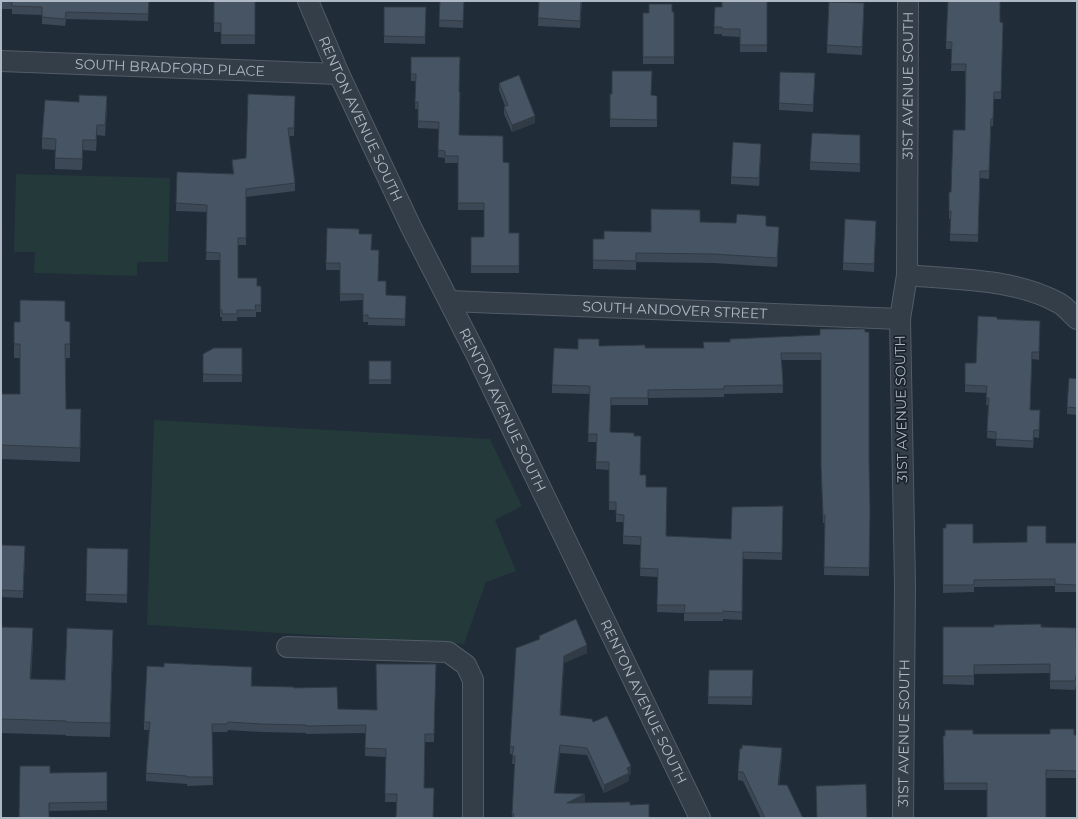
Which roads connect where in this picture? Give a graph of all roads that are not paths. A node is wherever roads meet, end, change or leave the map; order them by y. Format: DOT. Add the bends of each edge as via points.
graph roads {
  1 [pos="308,1"];
  2 [pos="908,1"];
  3 [pos="1,61"];
  4 [pos="339,74"];
  5 [pos="907,275"];
  6 [pos="450,301"];
  7 [pos="900,319"];
  8 [pos="1077,319"];
  9 [pos="287,647"];
  10 [pos="473,818"];
  11 [pos="700,818"];
  12 [pos="903,818"];
  1 -- 4 [label="street, RENTON AVENUE SOUTH"];
  2 -- 5 [label="street, 31ST AVENUE SOUTH"];
  3 -- 4 [label="street, SOUTH BRADFORD PLACE"];
  4 -- 6 [label="street, RENTON AVENUE SOUTH" via="411,227"];
  5 -- 7 [label="street, 31ST AVENUE SOUTH"];
  5 -- 8 [label="street" via="1007,284 1034,292 1060,304"];
  6 -- 7 [label="street, SOUTH ANDOVER STREET"];
  6 -- 11 [label="street, RENTON AVENUE SOUTH"];
  7 -- 12 [label="street, 31ST AVENUE SOUTH" via="905,585"];
  9 -- 10 [label="street" via="448,652 466,665 473,680"];
}
